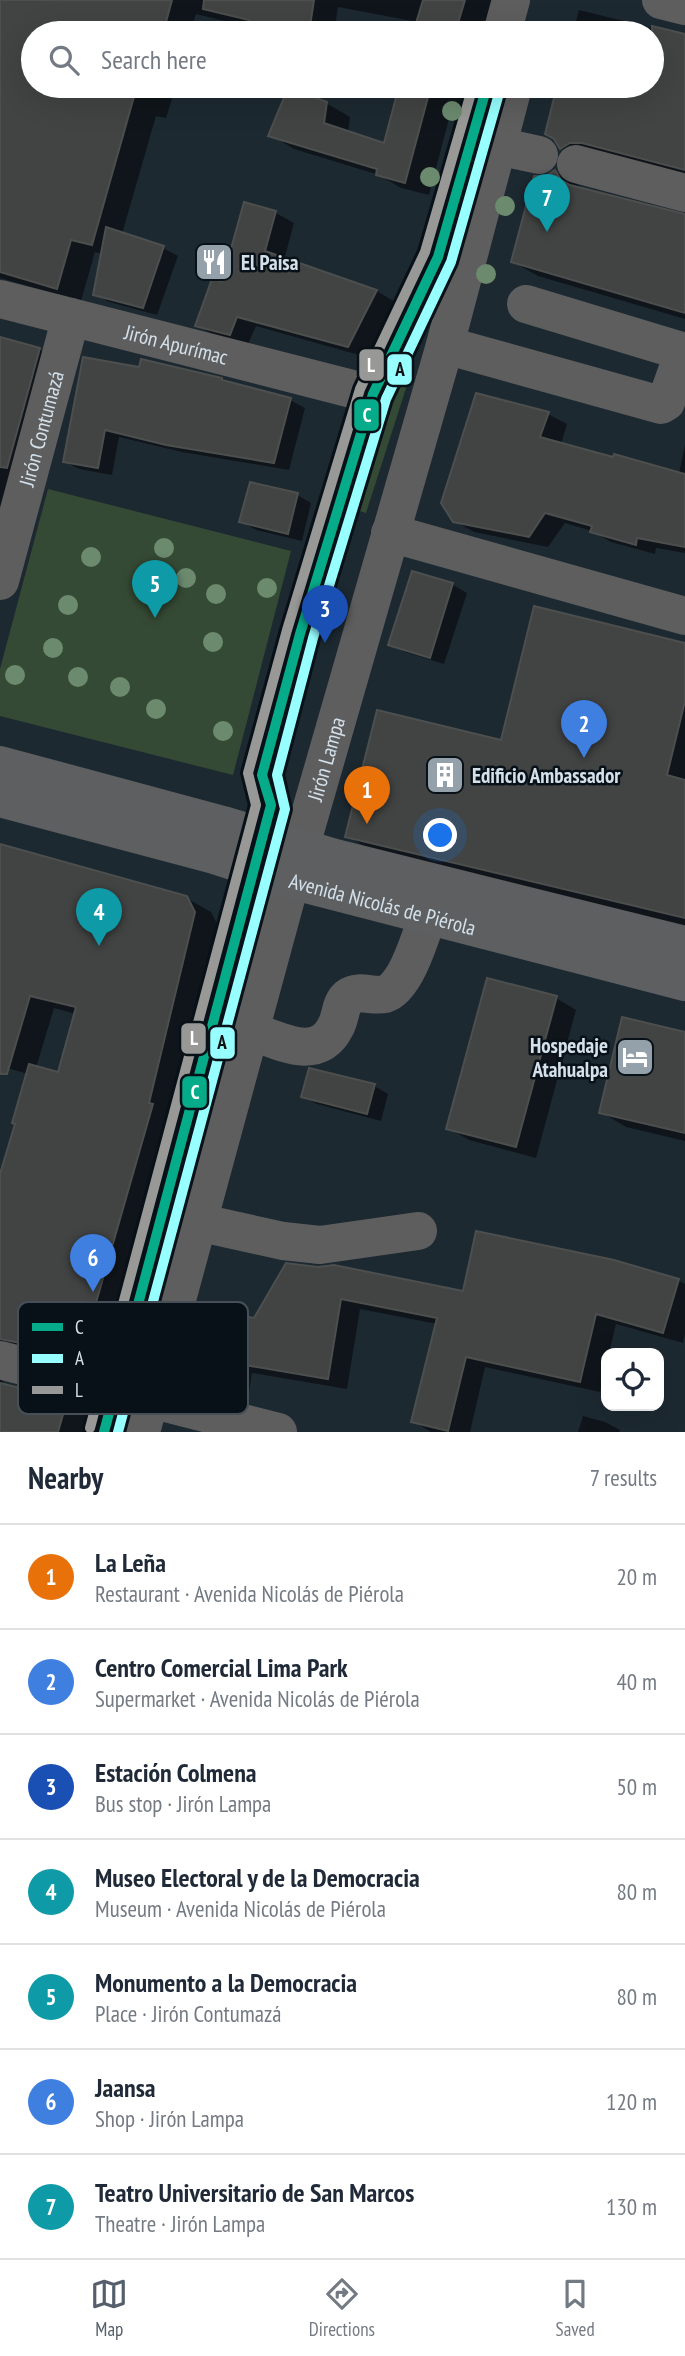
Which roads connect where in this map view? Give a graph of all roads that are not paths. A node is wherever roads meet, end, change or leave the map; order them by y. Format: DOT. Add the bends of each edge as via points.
graph roads {
  1 [pos="511,0"];
  2 [pos="536,0"];
  3 [pos="661,0"];
  4 [pos="685,6"];
  5 [pos="505,21"];
  6 [pos="530,21"];
  7 [pos="484,98"];
  8 [pos="511,98"];
  9 [pos="498,146"];
  10 [pos="539,155"];
  11 [pos="576,164"];
  12 [pos="685,193"];
  13 [pos="0,299"];
  14 [pos="526,304"];
  15 [pos="71,317"];
  16 [pos="445,345"];
  17 [pos="352,389"];
  18 [pos="390,533"];
  19 [pos="0,581"];
  20 [pos="685,616"];
  21 [pos="0,765"];
  22 [pos="0,798"];
  23 [pos="262,836"];
  24 [pos="296,864"];
  25 [pos="428,915"];
  26 [pos="685,944"];
  27 [pos="685,982"];
  28 [pos="251,1031"];
  29 [pos="197,1222"];
  30 [pos="418,1231"];
  31 [pos="158,1302"];
  32 [pos="170,1302"];
  33 [pos="0,1360"];
  34 [pos="18,1366"];
  35 [pos="126,1414"];
  36 [pos="175,1414"];
  37 [pos="104,1432"];
  38 [pos="278,1432"];
  1 -- 5 [label="street"];
  2 -- 6 [label="street"];
  3 -- 4 [label="street"];
  7 -- 23 [label="street" via="438,257 423,348 338,659 298,788"];
  8 -- 9 [label="street, Jirón Lampa"];
  9 -- 10 [label="street"];
  9 -- 16 [label="street, Jirón Lampa"];
  11 -- 12 [label="street"];
  13 -- 15 [label="street, Jirón Apurímac"];
  14 -- 16 [label="street" via="678,349 681,359 666,402 661,405"];
  15 -- 17 [label="street, Jirón Apurímac"];
  15 -- 19 [label="street, Jirón Contumazá"];
  16 -- 18 [label="street, Jirón Lampa"];
  18 -- 20 [label="street"];
  18 -- 24 [label="street, Jirón Lampa"];
  21 -- 23 [label="main road, Avenida Nicolás de Piérola"];
  22 -- 23 [label="main road, Avenida Nicolás de Piérola"];
  23 -- 24 [label="main road, Avenida Nicolás de Piérola"];
  23 -- 31 [label="street"];
  24 -- 25 [label="main road, Avenida Nicolás de Piérola"];
  24 -- 26 [label="main road, Avenida Nicolás de Piérola"];
  24 -- 28 [label="street, Jirón Lampa"];
  25 -- 27 [label="main road, Avenida Nicolás de Piérola"];
  25 -- 28 [label="street" via="398,984 383,994 350,995 329,1038 319,1045 290,1044"];
  28 -- 29 [label="street, Jirón Lampa"];
  29 -- 30 [label="street" via="320,1245"];
  29 -- 32 [label="street, Jirón Lampa"];
  33 -- 34 [label="street"];
  35 -- 37 [label="street"];
  36 -- 38 [label="street"];
}
